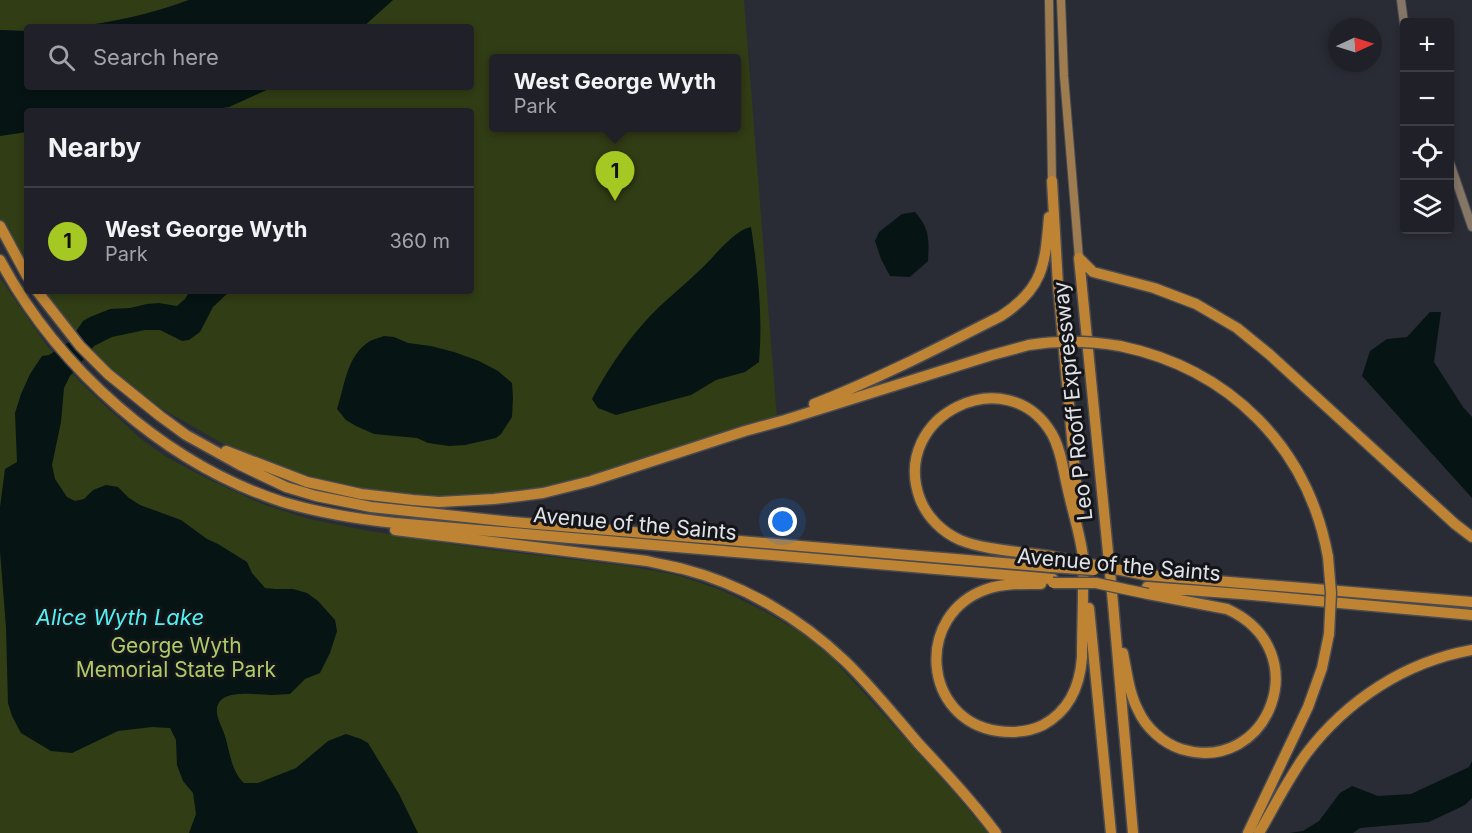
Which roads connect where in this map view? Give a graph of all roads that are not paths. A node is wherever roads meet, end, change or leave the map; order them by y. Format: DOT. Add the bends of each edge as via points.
graph roads {
  1 [pos="1049,0"];
  2 [pos="1061,0"];
  3 [pos="1401,0"];
  4 [pos="1403,18"];
  5 [pos="1454,177"];
  6 [pos="1052,181"];
  7 [pos="0,226"];
  8 [pos="1472,227"];
  9 [pos="1078,258"];
  10 [pos="0,260"];
  11 [pos="24,270"];
  12 [pos="39,294"];
  13 [pos="745,431"];
  14 [pos="186,435"];
  15 [pos="282,501"];
  16 [pos="1472,537"];
  17 [pos="1084,559"];
  18 [pos="1050,561"];
  19 [pos="1053,581"];
  20 [pos="1147,590"];
  21 [pos="1472,602"];
  22 [pos="1113,603"];
  23 [pos="1472,615"];
  24 [pos="1472,650"];
  25 [pos="1111,828"];
  26 [pos="995,831"];
  27 [pos="1133,833"];
  28 [pos="1248,833"];
  29 [pos="1259,833"];
  1 -- 6 [label="main road, Leo P Rooff Expressway"];
  2 -- 9 [label="main road, Leo P Rooff Expressway"];
  3 -- 4 [label="main road"];
  5 -- 8 [label="main road"];
  6 -- 13 [label="highway" via="1044,262 1033,288 1013,309 851,389"];
  6 -- 17 [label="highway, Leo P Rooff Expressway"];
  7 -- 11 [label="highway"];
  9 -- 16 [label="highway" via="1093,272 1176,296 1237,328"];
  9 -- 22 [label="highway, Leo P Rooff Expressway"];
  10 -- 15 [label="highway, Avenue of the Saints" via="46,330 96,387 146,429 189,458"];
  12 -- 14 [label="highway, Avenue of the Saints" via="80,346 108,374"];
  13 -- 14 [label="highway" via="565,487 520,496 438,502 388,498 316,484"];
  13 -- 28 [label="highway, bridge" via="992,355 1058,342 1140,350 1185,366 1227,392 1279,443 1301,477 1324,538 1331,600 1329,634 1318,683"];
  14 -- 18 [label="highway, Avenue of the Saints" via="286,487 370,507 513,522"];
  15 -- 19 [label="highway, Avenue of the Saints" via="395,523"];
  15 -- 26 [label="highway" via="326,518 372,526 647,561 732,586 774,608 844,660"];
  17 -- 18 [label="highway" via="1057,444 1044,423 1017,403 996,399 972,400 953,407 932,426 915,462 923,507 950,534 969,543"];
  17 -- 19 [label="highway" via="1081,672 1074,694 1054,718 1036,728 1005,732 977,725 953,707 941,685 936,662 941,630 960,604 985,590"];
  17 -- 25 [label="highway, Leo P Rooff Expressway"];
  18 -- 21 [label="highway, Avenue of the Saints, bridge" via="1145,574"];
  19 -- 20 [label="highway, Avenue of the Saints, bridge"];
  20 -- 22 [label="highway" via="1236,613 1252,624 1268,644 1276,669 1273,702 1261,724 1236,745 1203,753 1185,750 1168,743 1149,727 1134,701"];
  20 -- 23 [label="highway, Avenue of the Saints" via="1242,594"];
  22 -- 27 [label="highway, Leo P Rooff Expressway"];
  24 -- 29 [label="highway" via="1421,664 1377,686 1348,709 1311,747"];
}
